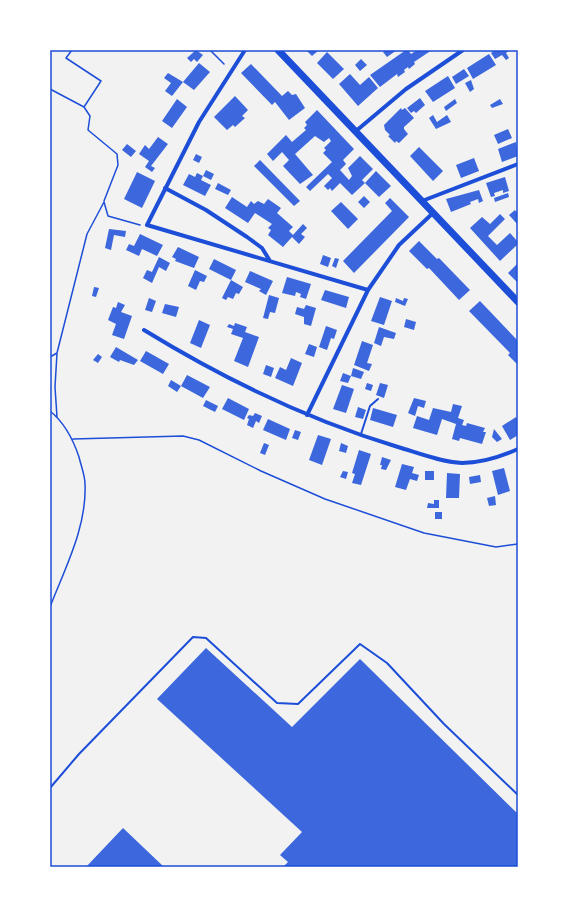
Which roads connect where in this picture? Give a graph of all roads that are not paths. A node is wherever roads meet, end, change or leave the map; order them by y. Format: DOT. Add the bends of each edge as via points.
graph roads {
  1 [pos="245,50"];
  2 [pos="278,50"];
  3 [pos="463,50"];
  4 [pos="356,131"];
  5 [pos="518,164"];
  6 [pos="164,188"];
  7 [pos="422,201"];
  8 [pos="433,212"];
  9 [pos="270,261"];
  10 [pos="368,290"];
  11 [pos="518,302"];
  12 [pos="144,330"];
  13 [pos="378,399"];
  14 [pos="307,415"];
  15 [pos="360,435"];
  16 [pos="518,449"];
  17 [pos="50,788"];
  18 [pos="518,796"];
  1 -- 6 [label="street" via="199,122"];
  2 -- 4 [label="main road"];
  3 -- 4 [label="street" via="406,89"];
  4 -- 7 [label="main road"];
  5 -- 7 [label="street"];
  6 -- 9 [label="street" via="206,210 248,237 262,248"];
  6 -- 9 [label="street" via="147,225"];
  7 -- 8 [label="main road"];
  8 -- 10 [label="street" via="399,245"];
  8 -- 11 [label="main road"];
  9 -- 10 [label="street"];
  10 -- 14 [label="street"];
  12 -- 14 [label="street" via="220,375"];
  13 -- 15 [label="lane" via="370,406"];
  14 -- 15 [label="street"];
  15 -- 16 [label="street" via="434,458 461,463 488,460"];
  17 -- 18 [label="lane" via="79,754 192,637 206,638 277,703 284,704 298,704 360,644 387,663 444,724"];
}
